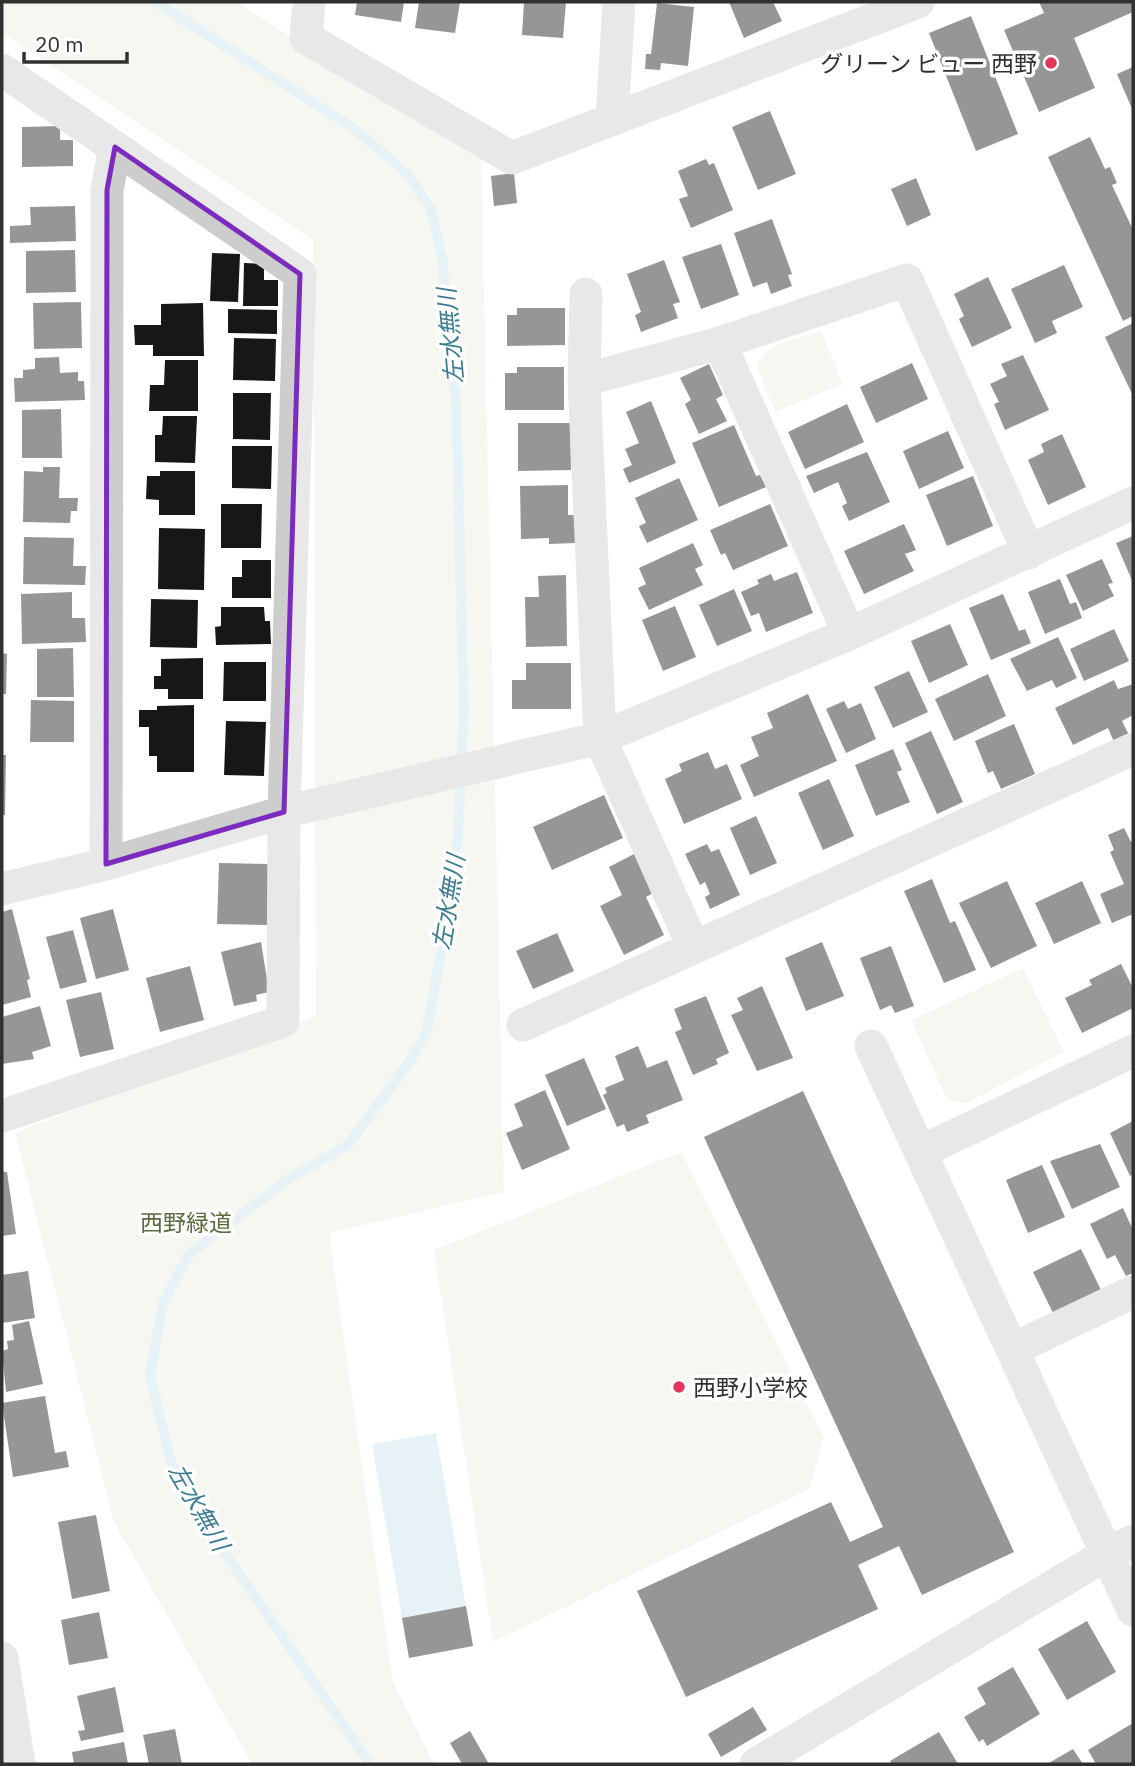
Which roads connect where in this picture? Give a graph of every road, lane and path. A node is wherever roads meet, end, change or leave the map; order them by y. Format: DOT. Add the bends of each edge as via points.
graph roads {
  1 [pos="309,2"];
  2 [pos="619,2"];
  3 [pos="918,2"];
  4 [pos="2,70"];
  5 [pos="612,120"];
  6 [pos="115,148"];
  7 [pos="586,294"];
  8 [pos="720,343"];
  9 [pos="584,380"];
  10 [pos="1133,503"];
  11 [pos="1029,553"];
  12 [pos="849,634"];
  13 [pos="600,738"];
  14 [pos="1133,749"];
  15 [pos="284,812"];
  16 [pos="106,864"];
  17 [pos="2,889"];
  18 [pos="693,946"];
  19 [pos="523,1025"];
  20 [pos="871,1046"];
  21 [pos="1133,1051"];
  22 [pos="2,1116"];
  23 [pos="920,1152"];
  24 [pos="1133,1292"];
  25 [pos="1013,1349"];
  26 [pos="1120,1548"];
  27 [pos="1133,1610"];
  28 [pos="2,1658"];
  29 [pos="19,1764"];
  30 [pos="756,1764"];
  1 -- 5 [label="street" via="306,38 512,158"];
  2 -- 5 [label="street"];
  3 -- 5 [label="street"];
  4 -- 6 [label="street"];
  6 -- 15 [label="street" via="300,274"];
  6 -- 16 [label="street" via="107,190"];
  7 -- 9 [label="street"];
  8 -- 9 [label="street"];
  8 -- 11 [label="street" via="906,280"];
  8 -- 12 [label="street"];
  9 -- 13 [label="street"];
  10 -- 11 [label="street"];
  11 -- 12 [label="street"];
  12 -- 13 [label="street"];
  13 -- 15 [label="street"];
  13 -- 18 [label="street"];
  14 -- 18 [label="street"];
  15 -- 16 [label="street"];
  15 -- 22 [label="street" via="283,1021"];
  16 -- 17 [label="street"];
  18 -- 19 [label="street"];
  20 -- 23 [label="street"];
  21 -- 23 [label="street"];
  23 -- 25 [label="street"];
  24 -- 25 [label="street"];
  25 -- 26 [label="street"];
  26 -- 27 [label="street"];
  26 -- 30 [label="street"];
  28 -- 29 [label="street"];
}
